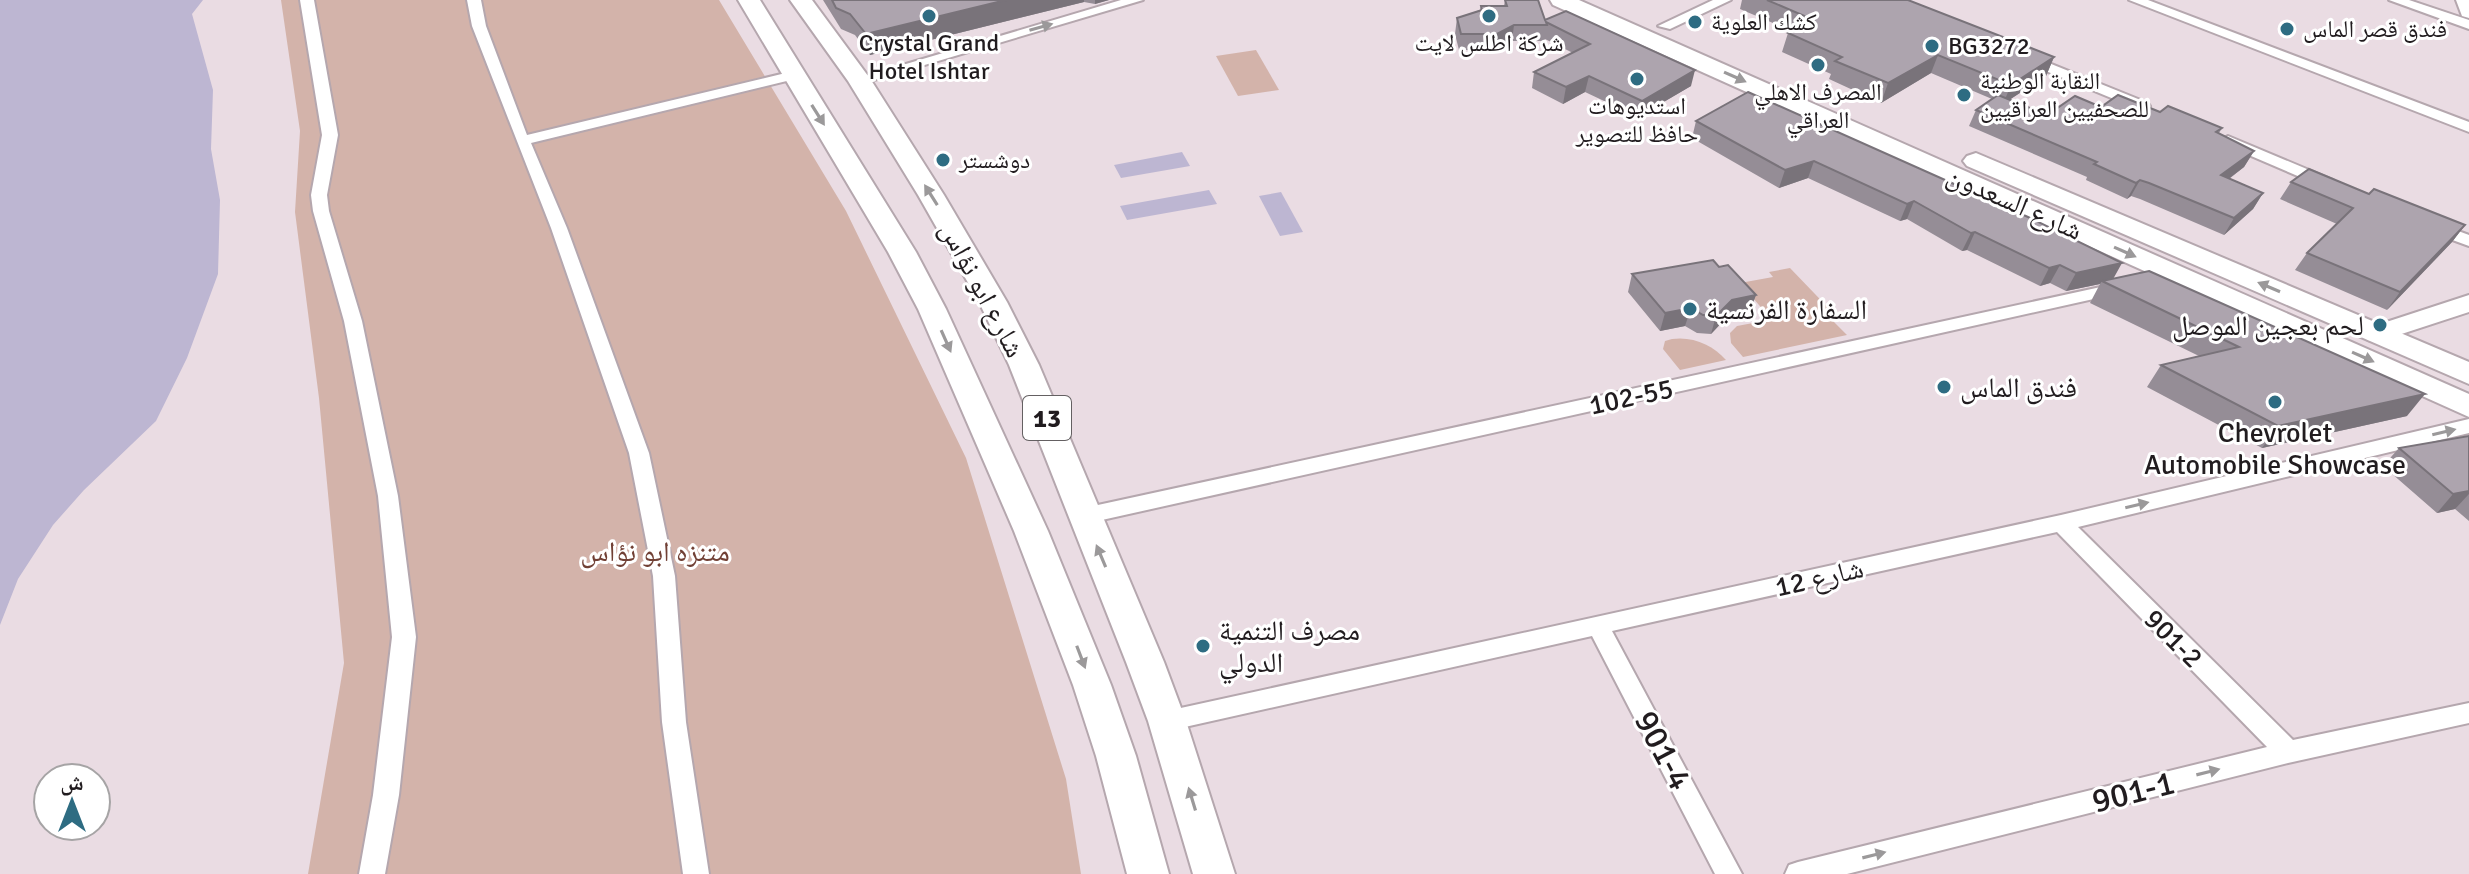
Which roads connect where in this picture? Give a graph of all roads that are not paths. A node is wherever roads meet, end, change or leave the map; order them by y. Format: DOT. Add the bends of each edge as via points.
graph roads {
  1 [pos="307,0"];
  2 [pos="474,0"];
  3 [pos="749,0"];
  4 [pos="801,0"];
  5 [pos="1136,0"];
  6 [pos="1561,0"];
  7 [pos="1605,0"];
  8 [pos="1724,0"];
  9 [pos="2136,0"];
  10 [pos="2396,0"];
  11 [pos="2465,0"];
  12 [pos="2469,12"];
  13 [pos="2469,25"];
  14 [pos="1665,26"];
  15 [pos="2006,49"];
  16 [pos="794,75"];
  17 [pos="859,80"];
  18 [pos="2153,110"];
  19 [pos="2469,127"];
  20 [pos="2212,135"];
  21 [pos="522,141"];
  22 [pos="2344,189"];
  23 [pos="2413,218"];
  24 [pos="2469,241"];
  25 [pos="2177,275"];
  26 [pos="2469,303"];
  27 [pos="2377,334"];
  28 [pos="2469,374"];
  29 [pos="2469,406"];
  30 [pos="2469,426"];
  31 [pos="1084,516"];
  32 [pos="2061,523"];
  33 [pos="1598,626"];
  34 [pos="2469,713"];
  35 [pos="1167,721"];
  36 [pos="2288,752"];
  37 [pos="372,874"];
  38 [pos="696,874"];
  39 [pos="1148,874"];
  40 [pos="1214,874"];
  41 [pos="1729,874"];
  42 [pos="1798,874"];
  1 -- 37 [label="street" via="330,135 321,211 353,321 388,496 404,637"];
  2 -- 21 [label="street"];
  3 -- 16 [label="main road, شارع ابو نؤاس / 13"];
  4 -- 17 [label="main road, شارع ابو نؤاس / 13"];
  17 -- 5 [label="street, one-way"];
  6 -- 25 [label="main road, شارع السعدون, one-way"];
  7 -- 14 [label="main road, شارع السعدون"];
  8 -- 14 [label="street"];
  9 -- 19 [label="street"];
  10 -- 13 [label="street"];
  11 -- 12 [label="main road"];
  27 -- 14 [label="main road, شارع السعدون, one-way"];
  15 -- 18 [label="street"];
  16 -- 21 [label="street"];
  16 -- 39 [label="main road, شارع ابو نؤاس / 13, one-way" via="918,280 1031,531 1116,756"];
  31 -- 17 [label="main road, شارع ابو نؤاس / 13, one-way" via="1055,436 993,302"];
  20 -- 22 [label="street"];
  21 -- 38 [label="street" via="559,228 639,453 664,576 674,722"];
  23 -- 24 [label="street"];
  25 -- 29 [label="main road, شارع السعدون, one-way"];
  25 -- 31 [label="street, 102-55"];
  26 -- 27 [label="main road"];
  27 -- 28 [label="main road, شارع السعدون"];
  32 -- 30 [label="street, شارع 12, one-way"];
  35 -- 31 [label="main road, شارع ابو نؤاس / 13, one-way"];
  32 -- 33 [label="street, شارع 12"];
  32 -- 36 [label="street, 901-2"];
  33 -- 35 [label="street, شارع 12"];
  33 -- 41 [label="street, 901-4"];
  34 -- 36 [label="street, 901-1"];
  40 -- 35 [label="main road, شارع ابو نؤاس / 13, one-way"];
  42 -- 36 [label="street, 901-1, one-way"];
}
